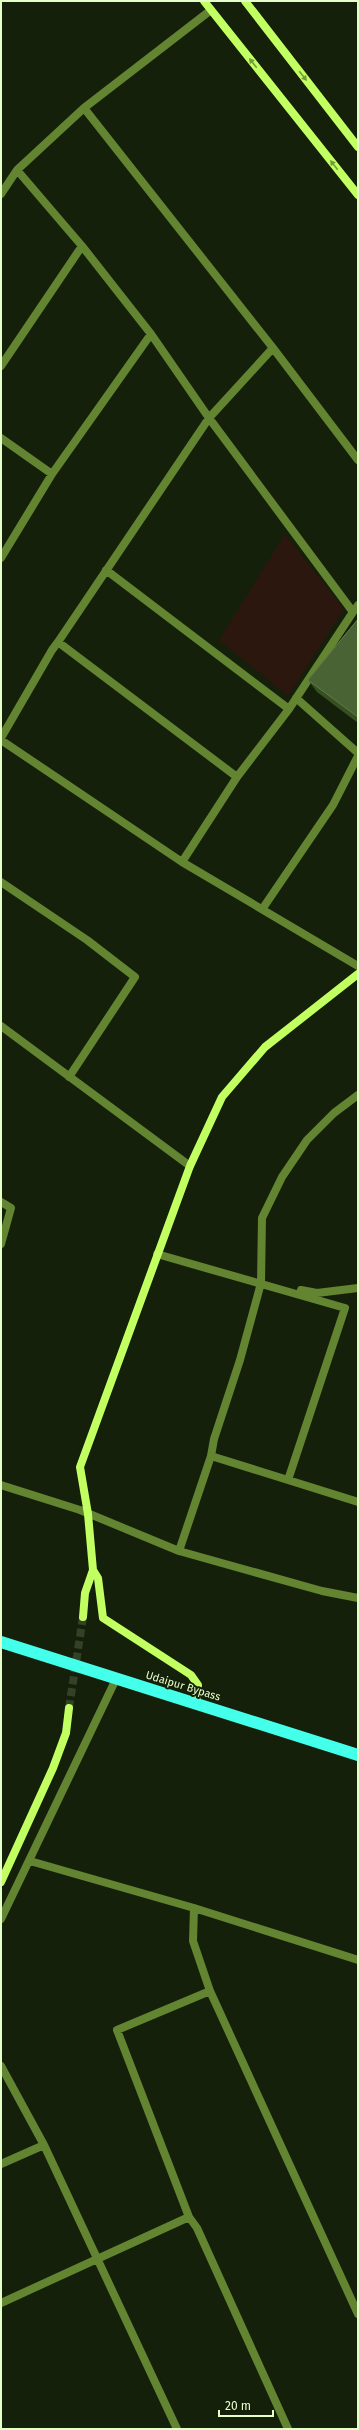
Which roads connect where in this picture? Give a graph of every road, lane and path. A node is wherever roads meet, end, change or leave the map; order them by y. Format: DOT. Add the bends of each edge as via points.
graph roads {
  1 [pos="204,1"];
  2 [pos="244,1"];
  3 [pos="211,10"];
  4 [pos="84,108"];
  5 [pos="358,147"];
  6 [pos="17,170"];
  7 [pos="1,194"];
  8 [pos="358,195"];
  9 [pos="82,246"];
  10 [pos="151,334"];
  11 [pos="273,348"];
  12 [pos="1,366"];
  13 [pos="209,418"];
  14 [pos="1,438"];
  15 [pos="358,460"];
  16 [pos="52,474"];
  17 [pos="1,558"];
  18 [pos="106,570"];
  19 [pos="355,608"];
  20 [pos="58,642"];
  21 [pos="296,698"];
  22 [pos="289,709"];
  23 [pos="1,739"];
  24 [pos="358,755"];
  25 [pos="237,777"];
  26 [pos="182,862"];
  27 [pos="1,882"];
  28 [pos="263,908"];
  29 [pos="358,966"];
  30 [pos="358,974"];
  31 [pos="1,1026"];
  32 [pos="69,1076"];
  33 [pos="358,1095"];
  34 [pos="190,1166"];
  35 [pos="1,1202"];
  36 [pos="1,1244"];
  37 [pos="157,1254"];
  38 [pos="261,1283"];
  39 [pos="358,1288"];
  40 [pos="211,1456"];
  41 [pos="288,1480"];
  42 [pos="1,1485"];
  43 [pos="358,1502"];
  44 [pos="88,1514"];
  45 [pos="179,1551"];
  46 [pos="93,1570"];
  47 [pos="358,1598"];
  48 [pos="83,1617"];
  49 [pos="1,1642"];
  50 [pos="116,1679"];
  51 [pos="196,1703"];
  52 [pos="69,1708"];
  53 [pos="358,1755"];
  54 [pos="30,1861"];
  55 [pos="1,1882"];
  56 [pos="194,1908"];
  57 [pos="1,1919"];
  58 [pos="358,1960"];
  59 [pos="210,1991"];
  60 [pos="1,2066"];
  61 [pos="44,2145"];
  62 [pos="1,2164"];
  63 [pos="189,2217"];
  64 [pos="99,2260"];
  65 [pos="1,2303"];
  66 [pos="358,2314"];
  67 [pos="177,2429"];
  68 [pos="288,2429"];
  1 -- 3 [label="street"];
  2 -- 5 [label="street, one-way"];
  3 -- 4 [label="street"];
  8 -- 3 [label="street, one-way"];
  4 -- 6 [label="street"];
  4 -- 11 [label="street"];
  6 -- 7 [label="street"];
  6 -- 9 [label="street"];
  9 -- 10 [label="street"];
  9 -- 12 [label="street"];
  10 -- 13 [label="street"];
  10 -- 16 [label="street"];
  11 -- 13 [label="street"];
  11 -- 15 [label="street"];
  13 -- 18 [label="street"];
  13 -- 19 [label="street"];
  14 -- 16 [label="street"];
  16 -- 17 [label="street"];
  18 -- 20 [label="street"];
  18 -- 22 [label="street"];
  19 -- 21 [label="street"];
  20 -- 23 [label="street"];
  20 -- 25 [label="street"];
  21 -- 22 [label="street"];
  21 -- 24 [label="street"];
  22 -- 25 [label="street"];
  23 -- 26 [label="street"];
  24 -- 28 [label="street" via="333,805"];
  25 -- 26 [label="street"];
  26 -- 28 [label="street"];
  27 -- 32 [label="street" via="87,940 135,977"];
  28 -- 29 [label="street"];
  30 -- 34 [label="street" via="260,1053 222,1097"];
  31 -- 32 [label="street"];
  32 -- 34 [label="street"];
  33 -- 38 [label="street" via="334,1113 307,1140 282,1178 262,1218"];
  34 -- 37 [label="street"];
  35 -- 36 [label="street" via="11,1208"];
  37 -- 38 [label="street"];
  37 -- 44 [label="street" via="80,1467"];
  38 -- 39 [label="street" via="317,1293"];
  38 -- 40 [label="street"];
  38 -- 41 [label="street" via="345,1308"];
  40 -- 41 [label="street"];
  40 -- 45 [label="street"];
  41 -- 43 [label="street"];
  42 -- 44 [label="street"];
  44 -- 45 [label="street"];
  44 -- 46 [label="street"];
  45 -- 47 [label="street" via="322,1592"];
  46 -- 48 [label="street" via="84,1593"];
  46 -- 51 [label="street" via="98,1578 103,1618 191,1675 198,1685"];
  49 -- 50 [label="highway, Udaipur Bypass"];
  50 -- 51 [label="highway, Udaipur Bypass"];
  50 -- 54 [label="street"];
  51 -- 53 [label="highway, Udaipur Bypass"];
  52 -- 55 [label="street" via="66,1733 53,1768"];
  54 -- 56 [label="street"];
  54 -- 57 [label="street"];
  56 -- 58 [label="street"];
  56 -- 59 [label="street" via="193,1941"];
  59 -- 63 [label="street" via="117,2030"];
  59 -- 66 [label="street"];
  60 -- 61 [label="street"];
  61 -- 62 [label="street"];
  61 -- 64 [label="street"];
  63 -- 64 [label="street"];
  63 -- 68 [label="street" via="197,2228"];
  64 -- 65 [label="street"];
  64 -- 67 [label="street"];
}
